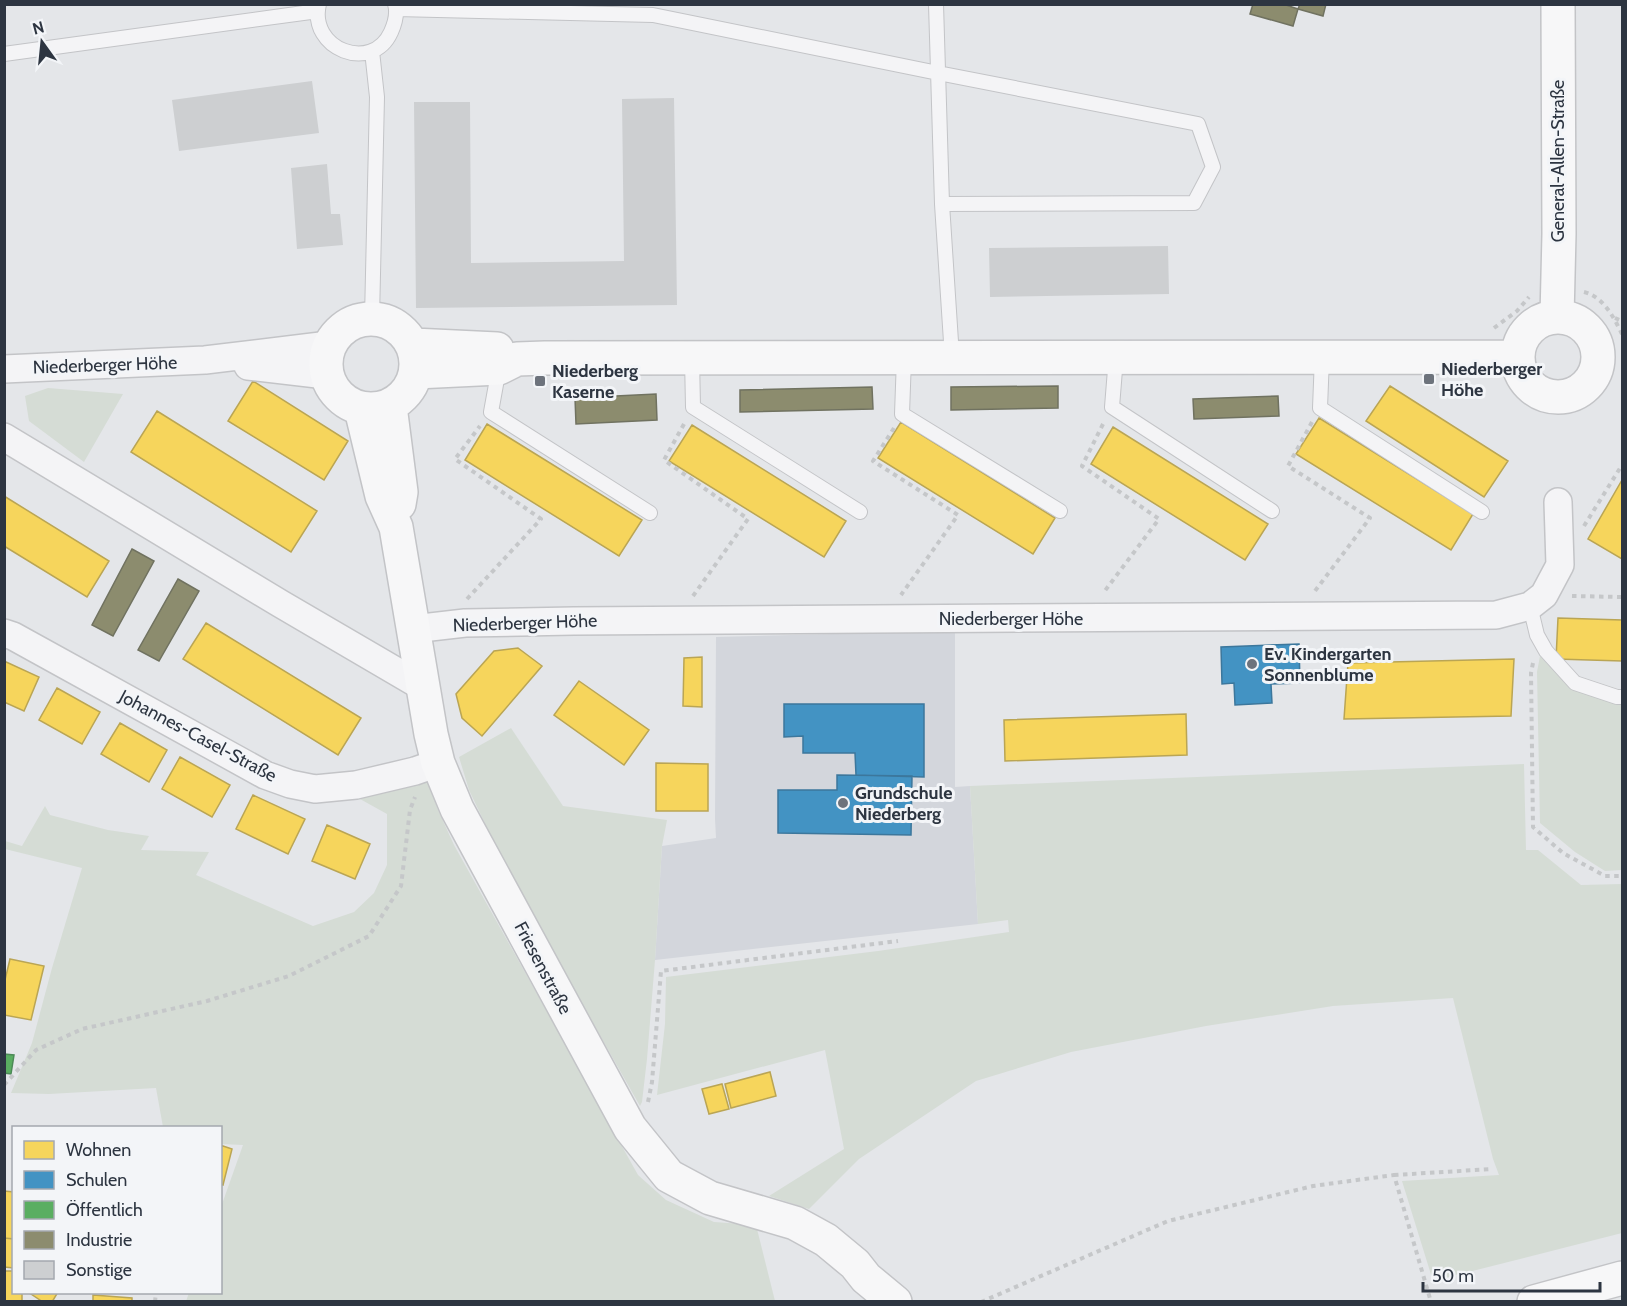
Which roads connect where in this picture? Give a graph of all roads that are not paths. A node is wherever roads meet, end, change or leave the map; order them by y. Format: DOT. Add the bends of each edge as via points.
graph roads {
  1 [pos="936,4"];
  2 [pos="1558,4"];
  3 [pos="395,7"];
  4 [pos="318,8"];
  5 [pos="372,51"];
  6 [pos="4,54"];
  7 [pos="938,73"];
  8 [pos="942,204"];
  9 [pos="1556,303"];
  10 [pos="372,318"];
  11 [pos="1612,346"];
  12 [pos="904,357"];
  13 [pos="952,357"];
  14 [pos="1116,357"];
  15 [pos="1322,357"];
  16 [pos="1518,357"];
  17 [pos="692,358"];
  18 [pos="414,359"];
  19 [pos="328,360"];
  20 [pos="508,363"];
  21 [pos="4,369"];
  22 [pos="375,407"];
  23 [pos="4,437"];
  24 [pos="1558,502"];
  25 [pos="1060,511"];
  26 [pos="1272,511"];
  27 [pos="860,512"];
  28 [pos="1482,512"];
  29 [pos="650,513"];
  30 [pos="1537,601"];
  31 [pos="413,629"];
  32 [pos="4,633"];
  33 [pos="423,687"];
  34 [pos="1623,697"];
  35 [pos="438,763"];
  36 [pos="1623,1278"];
  37 [pos="872,1290"];
  38 [pos="895,1302"];
  39 [pos="1534,1302"];
  1 -- 7 [label="lane"];
  2 -- 9 [label="street, General-Allen-Straße"];
  3 -- 5 [label="lane" via="395,24 389,37"];
  3 -- 7 [label="lane" via="653,15"];
  4 -- 5 [label="lane" via="319,25 330,43 351,53"];
  4 -- 6 [label="lane"];
  5 -- 10 [label="lane" via="376,97"];
  7 -- 8 [label="lane"];
  7 -- 8 [label="lane" via="1198,123 1214,167 1194,203"];
  8 -- 13 [label="lane"];
  9 -- 11 [label="street" via="1569,319"];
  9 -- 16 [label="street" via="1526,332"];
  10 -- 18 [label="street" via="393,324 405,334"];
  10 -- 19 [label="street" via="353,322 335,335"];
  11 -- 16 [label="street" via="1586,385 1566,396 1554,397 1532,388 1519,368"];
  12 -- 13 [label="street"];
  12 -- 17 [label="street"];
  12 -- 25 [label="lane" via="902,414"];
  13 -- 14 [label="street"];
  14 -- 15 [label="street"];
  14 -- 26 [label="lane" via="1112,407"];
  15 -- 16 [label="street"];
  15 -- 28 [label="lane" via="1320,408"];
  17 -- 20 [label="street"];
  17 -- 27 [label="lane" via="693,407"];
  18 -- 20 [label="street" via="498,349"];
  18 -- 22 [label="street" via="409,390 398,400"];
  19 -- 21 [label="street, Niederberger Höhe" via="206,360"];
  19 -- 22 [label="street" via="331,387 338,396 343,401"];
  20 -- 29 [label="lane" via="491,412"];
  22 -- 31 [label="street, Friesenstraße" via="382,496 396,527"];
  23 -- 33 [label="street"];
  24 -- 30 [label="street" via="1560,565"];
  30 -- 31 [label="street, Niederberger Höhe" via="1496,615 691,620 465,623"];
  30 -- 34 [label="lane" via="1537,635 1546,651 1575,683"];
  31 -- 33 [label="street, Friesenstraße"];
  32 -- 35 [label="street, Johannes-Casel-Straße" via="265,775 290,784 315,789 356,785"];
  33 -- 35 [label="street, Friesenstraße"];
  35 -- 37 [label="street, Friesenstraße" via="457,809 630,1128 669,1176 710,1198 795,1223 826,1240 855,1264"];
  36 -- 39 [label="street"];
  37 -- 38 [label="street, Friesenstraße"];
}
